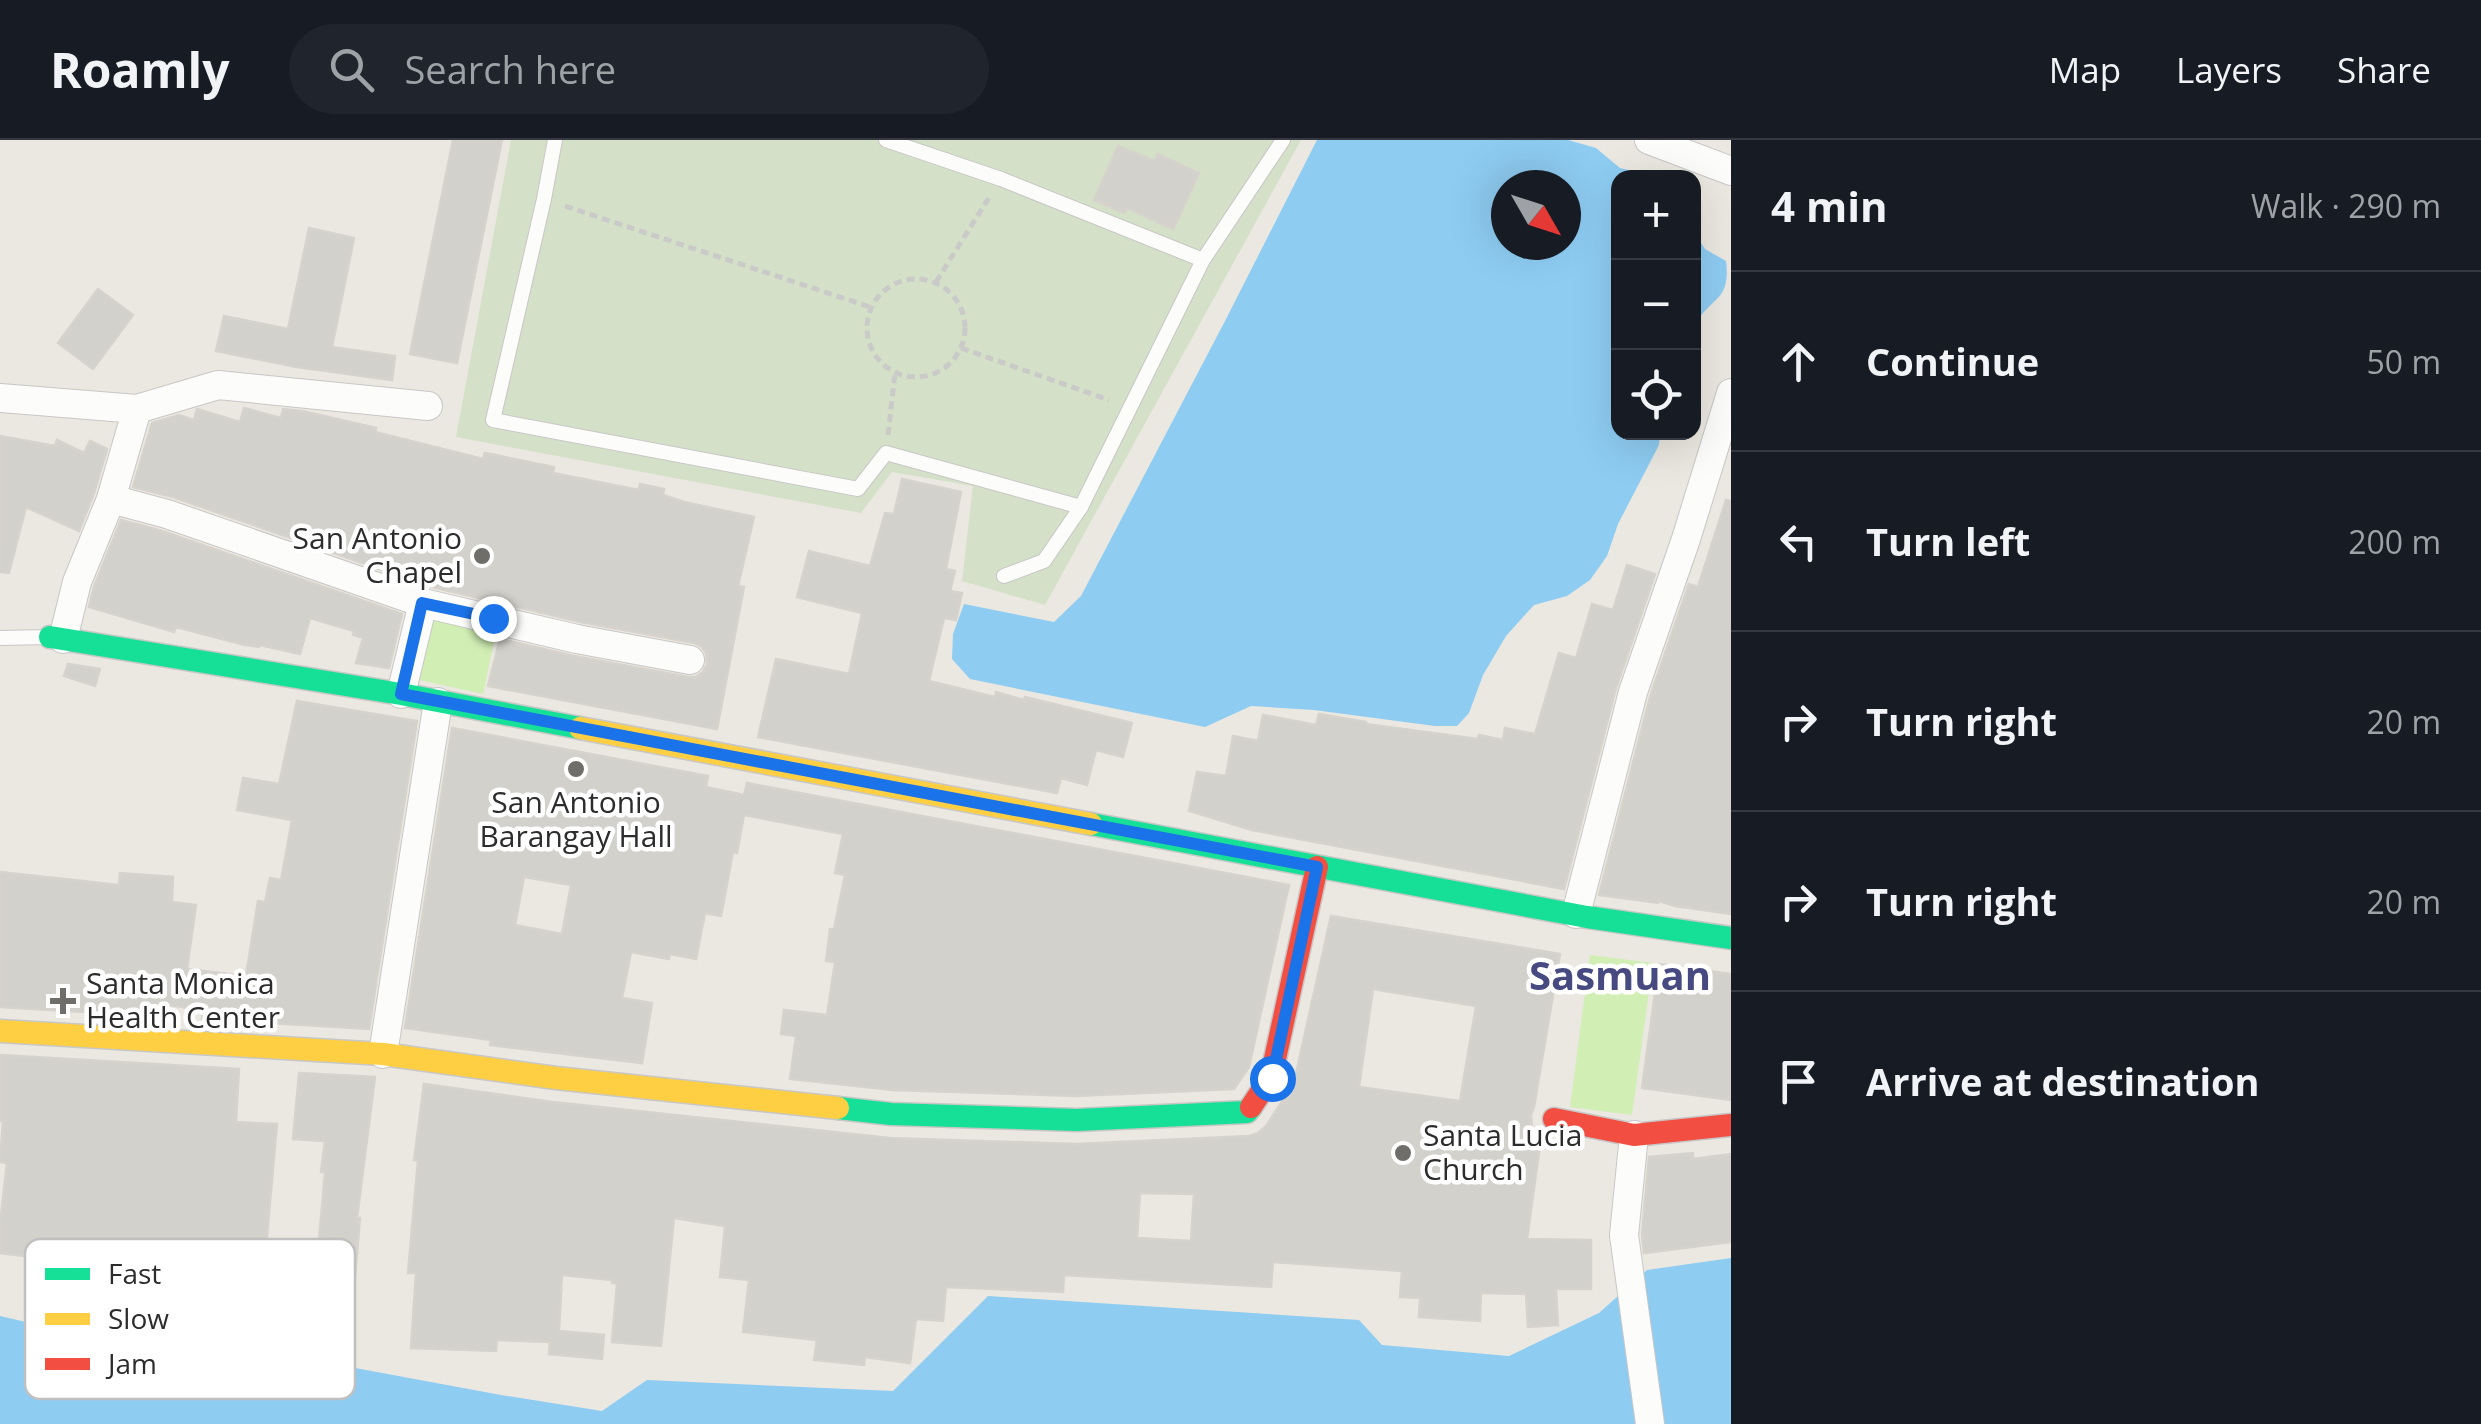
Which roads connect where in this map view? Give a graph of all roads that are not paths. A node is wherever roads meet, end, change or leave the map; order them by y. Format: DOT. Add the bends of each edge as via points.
graph roads {
  1 [pos="555,140"];
  2 [pos="886,140"];
  3 [pos="1283,140"];
  4 [pos="1649,140"];
  5 [pos="1731,171"];
  6 [pos="1203,260"];
  7 [pos="1731,393"];
  8 [pos="0,398"];
  9 [pos="428,406"];
  10 [pos="137,408"];
  11 [pos="112,499"];
  12 [pos="1081,507"];
  13 [pos="1004,576"];
  14 [pos="422,603"];
  15 [pos="0,638"];
  16 [pos="57,638"];
  17 [pos="690,660"];
  18 [pos="401,694"];
  19 [pos="438,702"];
  20 [pos="1317,867"];
  21 [pos="1576,914"];
  22 [pos="1731,938"];
  23 [pos="0,1031"];
  24 [pos="383,1054"];
  25 [pos="1554,1119"];
  26 [pos="1731,1126"];
  27 [pos="1634,1135"];
  28 [pos="1650,1424"];
  1 -- 12 [label="lane" via="493,420 858,489 886,453"];
  2 -- 6 [label="lane"];
  3 -- 6 [label="lane"];
  4 -- 5 [label="street"];
  6 -- 12 [label="lane"];
  7 -- 21 [label="street" via="1633,692"];
  8 -- 10 [label="street"];
  9 -- 10 [label="street" via="218,385"];
  10 -- 11 [label="street"];
  11 -- 14 [label="street"];
  11 -- 16 [label="street"];
  12 -- 13 [label="lane" via="1044,560"];
  14 -- 17 [label="street"];
  14 -- 18 [label="street"];
  15 -- 16 [label="lane"];
  16 -- 18 [label="street"];
  18 -- 19 [label="street"];
  19 -- 20 [label="street"];
  19 -- 24 [label="street"];
  20 -- 21 [label="street"];
  20 -- 24 [label="street" via="1272,1078 1246,1112 1077,1120 891,1114"];
  21 -- 22 [label="street"];
  23 -- 24 [label="street"];
  25 -- 27 [label="street"];
  26 -- 27 [label="street"];
  27 -- 28 [label="street" via="1624,1236"];
}
